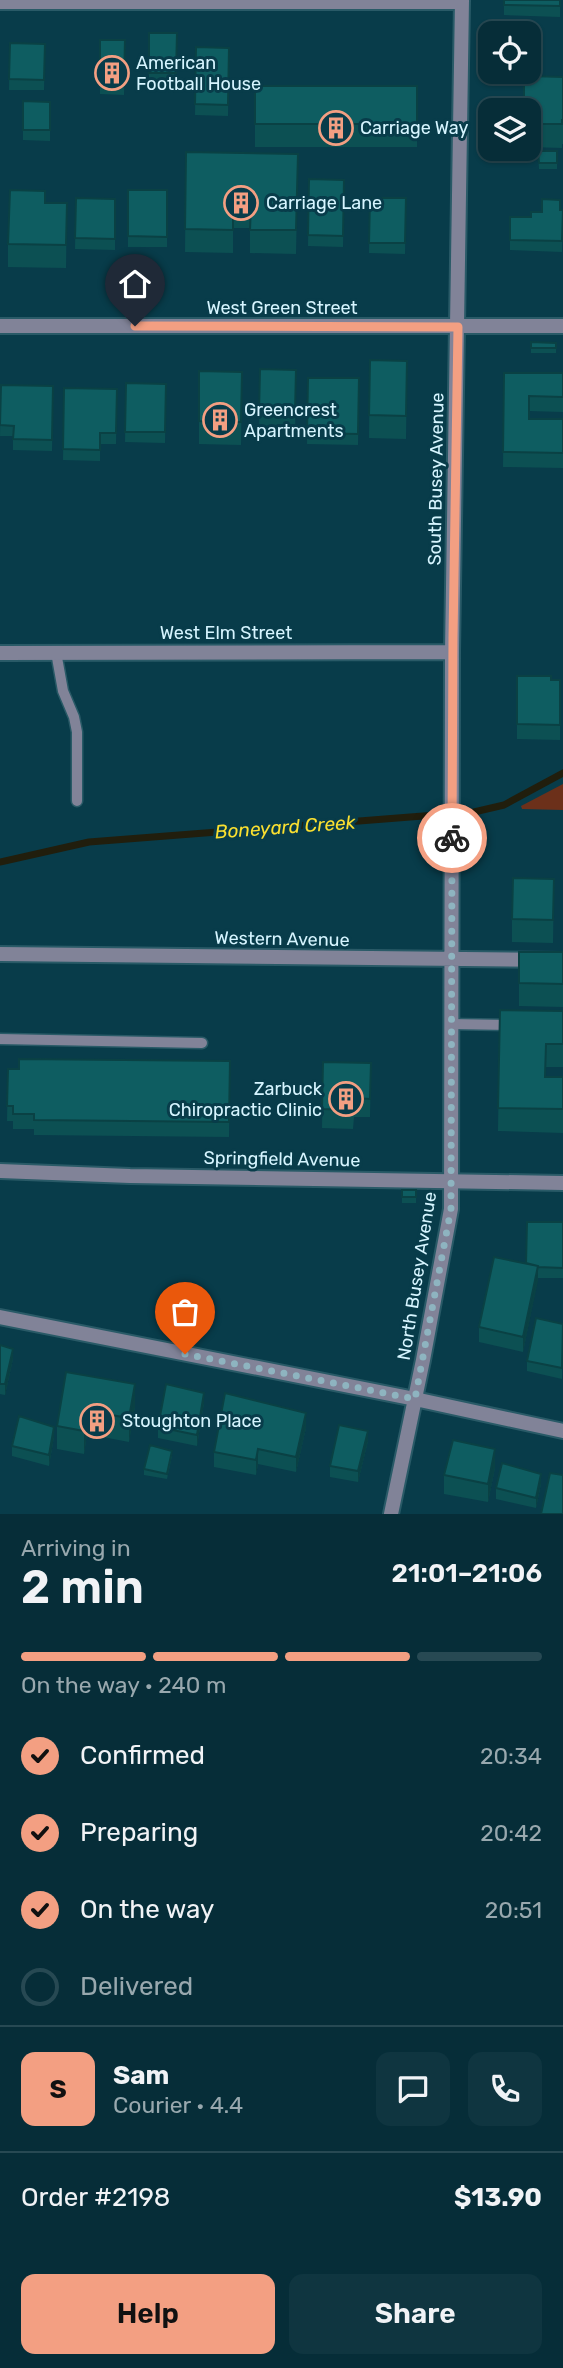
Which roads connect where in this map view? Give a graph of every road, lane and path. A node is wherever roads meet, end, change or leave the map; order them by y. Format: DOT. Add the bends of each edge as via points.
graph roads {
  1 [pos="462,1"];
  2 [pos="0,2"];
  3 [pos="0,326"];
  4 [pos="563,326"];
  5 [pos="458,327"];
  6 [pos="55,652"];
  7 [pos="452,652"];
  8 [pos="0,653"];
  9 [pos="77,801"];
  10 [pos="0,954"];
  11 [pos="450,958"];
  12 [pos="563,960"];
  13 [pos="450,1024"];
  14 [pos="524,1026"];
  15 [pos="0,1039"];
  16 [pos="202,1043"];
  17 [pos="0,1171"];
  18 [pos="451,1181"];
  19 [pos="563,1183"];
  20 [pos="0,1317"];
  21 [pos="415,1399"];
  22 [pos="563,1431"];
  23 [pos="391,1514"];
  1 -- 2 [label="street"];
  1 -- 5 [label="street, South Busey Avenue"];
  3 -- 5 [label="street, West Green Street"];
  4 -- 5 [label="street, West Green Street"];
  5 -- 7 [label="street, South Busey Avenue"];
  6 -- 7 [label="street, West Elm Street"];
  6 -- 8 [label="street, West Elm Street"];
  6 -- 9 [label="lane" via="77,732"];
  7 -- 11 [label="street, South Busey Avenue"];
  10 -- 11 [label="street, Western Avenue"];
  11 -- 12 [label="street, Western Avenue"];
  11 -- 13 [label="street, North Busey Avenue"];
  13 -- 14 [label="lane"];
  13 -- 18 [label="street, North Busey Avenue"];
  15 -- 16 [label="lane"];
  17 -- 18 [label="street, Springfield Avenue"];
  18 -- 19 [label="street, Springfield Avenue"];
  18 -- 21 [label="street, North Busey Avenue" via="448,1230"];
  20 -- 21 [label="street"];
  21 -- 22 [label="street"];
  21 -- 23 [label="street, North Busey Avenue"];
}
